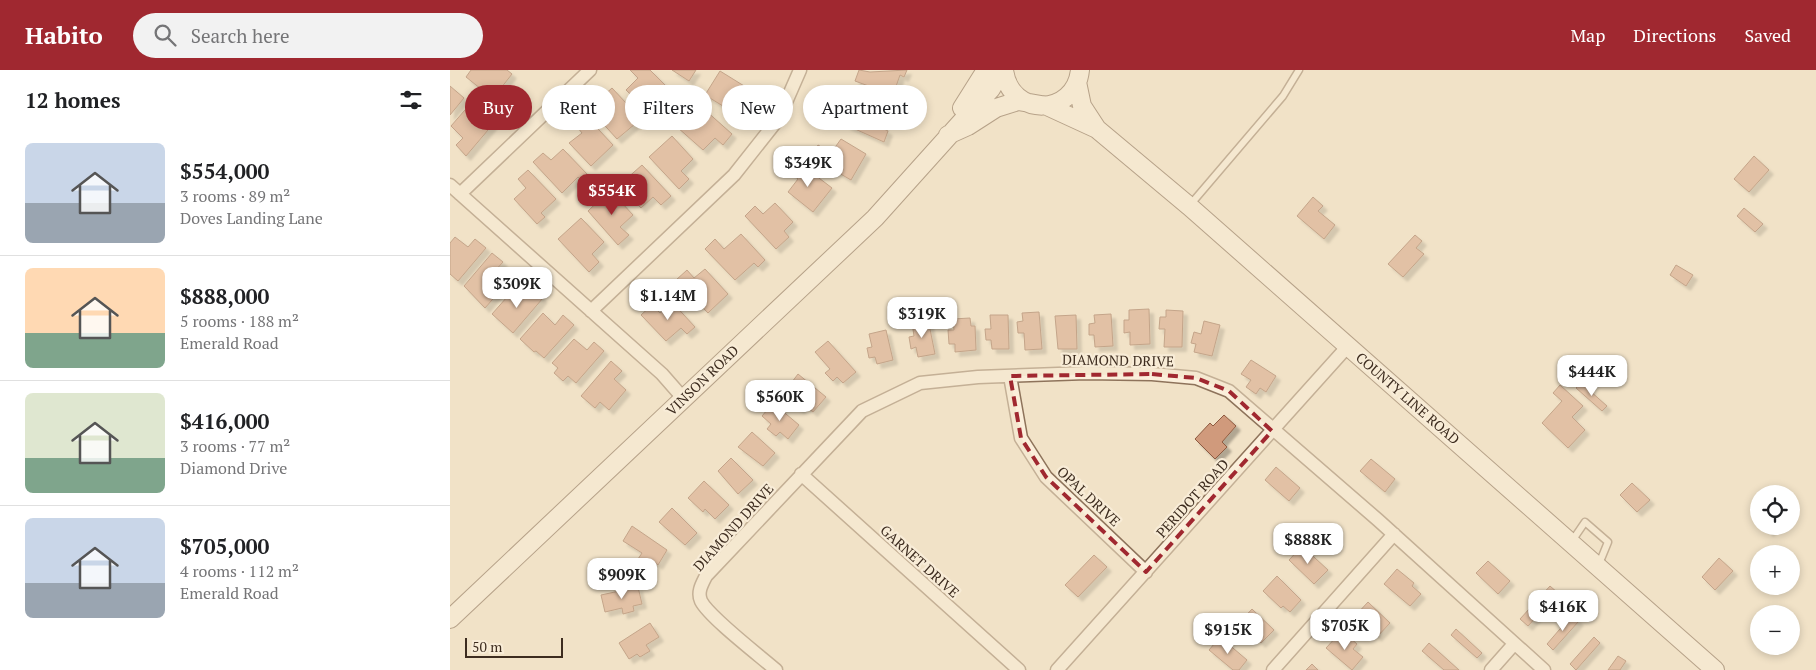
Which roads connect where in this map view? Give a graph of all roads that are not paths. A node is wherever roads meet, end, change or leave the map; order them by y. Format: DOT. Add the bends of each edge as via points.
graph roads {
  1 [pos="590,70"];
  2 [pos="800,70"];
  3 [pos="1003,70"];
  4 [pos="1300,70"];
  5 [pos="983,75"];
  6 [pos="1078,76"];
  7 [pos="1024,101"];
  8 [pos="1047,106"];
  9 [pos="1097,129"];
  10 [pos="948,135"];
  11 [pos="450,185"];
  12 [pos="460,194"];
  13 [pos="1189,206"];
  14 [pos="591,311"];
  15 [pos="1348,346"];
  16 [pos="1010,376"];
  17 [pos="683,398"];
  18 [pos="1272,431"];
  19 [pos="802,474"];
  20 [pos="1394,534"];
  21 [pos="1572,542"];
  22 [pos="1598,565"];
  23 [pos="1146,572"];
  24 [pos="450,619"];
  25 [pos="1514,644"];
  26 [pos="1707,669"];
  27 [pos="776,670"];
  28 [pos="1019,670"];
  29 [pos="1057,670"];
  30 [pos="1273,670"];
  31 [pos="1491,670"];
  32 [pos="1544,670"];
  1 -- 12 [label="street"];
  2 -- 14 [label="street" via="779,118 734,175"];
  3 -- 7 [label="street" via="1008,86"];
  3 -- 10 [label="street" via="991,89"];
  4 -- 13 [label="lane" via="1283,96"];
  5 -- 10 [label="street"];
  6 -- 8 [label="street" via="1064,99"];
  6 -- 9 [label="street" via="1082,106"];
  7 -- 8 [label="street"];
  7 -- 10 [label="street" via="996,108"];
  8 -- 9 [label="street"];
  9 -- 13 [label="street, COUNTY LINE ROAD"];
  10 -- 17 [label="street, VINSON ROAD" via="875,218"];
  11 -- 12 [label="street"];
  12 -- 14 [label="street"];
  13 -- 15 [label="street, COUNTY LINE ROAD"];
  14 -- 17 [label="street" via="662,374"];
  15 -- 18 [label="street, PERIDOT ROAD"];
  15 -- 21 [label="street, COUNTY LINE ROAD"];
  16 -- 18 [label="street, DIAMOND DRIVE" via="1086,373 1196,378 1229,391"];
  16 -- 19 [label="street, DIAMOND DRIVE" via="920,383 890,396 862,410"];
  16 -- 23 [label="street, OPAL DRIVE" via="1021,438 1046,477"];
  17 -- 24 [label="street, VINSON ROAD"];
  18 -- 20 [label="street, DIAMOND DRIVE"];
  18 -- 23 [label="street, PERIDOT ROAD"];
  19 -- 27 [label="street, DIAMOND DRIVE" via="706,576 699,589 701,601 713,615"];
  19 -- 28 [label="street, GARNET DRIVE"];
  20 -- 25 [label="street, DIAMOND DRIVE"];
  20 -- 30 [label="street"];
  21 -- 22 [label="street, COUNTY LINE ROAD"];
  21 -- 22 [label="lane" via="1585,522 1608,542"];
  22 -- 26 [label="street, COUNTY LINE ROAD"];
  23 -- 29 [label="street, PERIDOT ROAD"];
  25 -- 31 [label="street"];
  25 -- 32 [label="street, DIAMOND DRIVE"];
}
